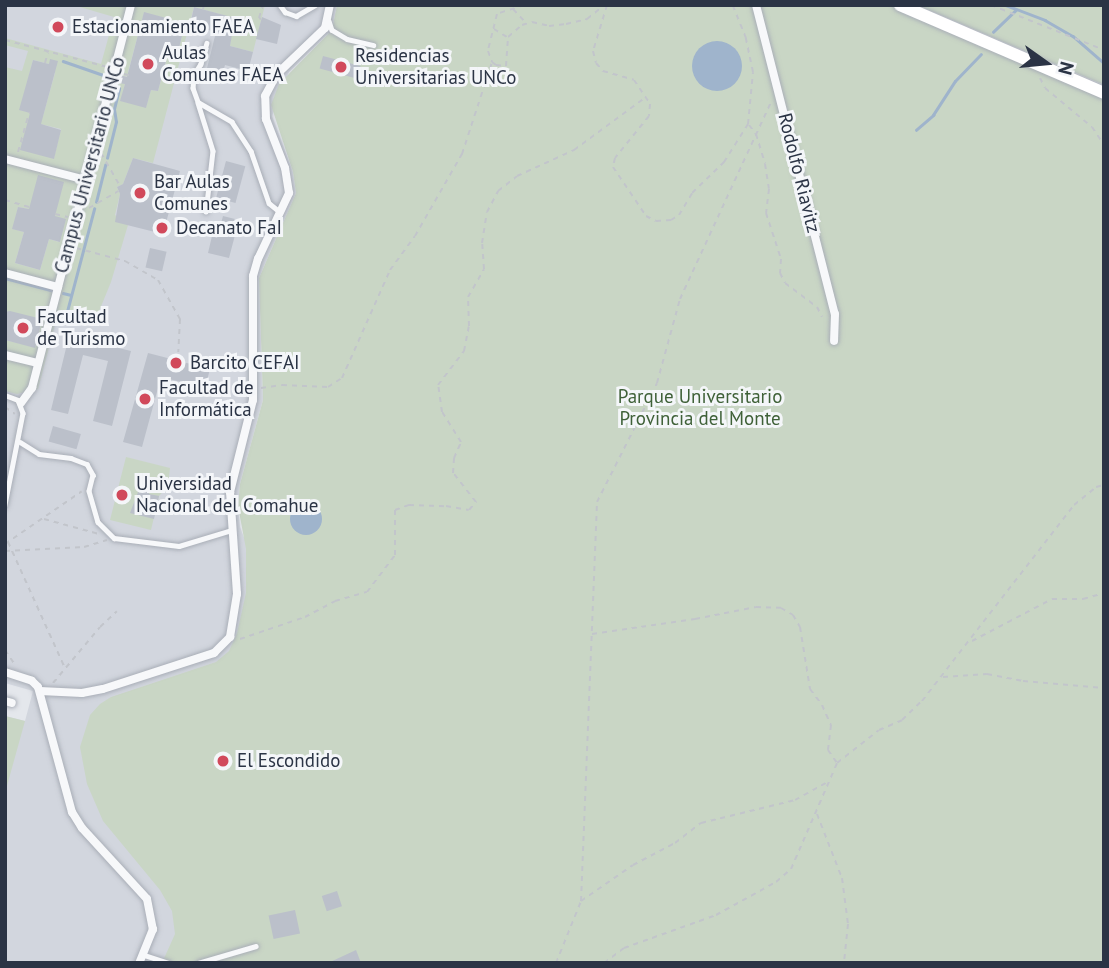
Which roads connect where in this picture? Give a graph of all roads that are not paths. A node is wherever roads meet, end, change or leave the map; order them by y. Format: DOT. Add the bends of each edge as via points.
graph roads {
  1 [pos="131,5"];
  2 [pos="280,5"];
  3 [pos="315,5"];
  4 [pos="330,5"];
  5 [pos="756,5"];
  6 [pos="900,5"];
  7 [pos="329,21"];
  8 [pos="207,43"];
  9 [pos="373,45"];
  10 [pos="1104,93"];
  11 [pos="198,102"];
  12 [pos="5,159"];
  13 [pos="86,180"];
  14 [pos="206,212"];
  15 [pos="281,213"];
  16 [pos="5,273"];
  17 [pos="58,287"];
  18 [pos="834,341"];
  19 [pos="5,355"];
  20 [pos="38,363"];
  21 [pos="5,395"];
  22 [pos="21,403"];
  23 [pos="20,443"];
  24 [pos="5,505"];
  25 [pos="232,530"];
  26 [pos="5,672"];
  27 [pos="40,691"];
  28 [pos="256,946"];
  29 [pos="142,959"];
  30 [pos="169,963"];
  31 [pos="198,963"];
  1 -- 13 [label="street, Campus Universitario UNCo"];
  2 -- 3 [label="lane" via="296,16"];
  4 -- 7 [label="street"];
  5 -- 18 [label="street, Rodolfo Riavitz" via="835,314"];
  6 -- 10 [label="main road"];
  7 -- 9 [label="lane" via="342,37"];
  7 -- 15 [label="street" via="271,81 265,96 266,119 288,185"];
  8 -- 11 [label="lane" via="192,88"];
  11 -- 14 [label="lane" via="213,151"];
  11 -- 15 [label="lane" via="232,122 251,151 269,203"];
  12 -- 13 [label="street"];
  13 -- 17 [label="street, Campus Universitario UNCo"];
  15 -- 25 [label="street" via="253,276 254,389 230,492"];
  16 -- 17 [label="street"];
  17 -- 20 [label="street, Campus Universitario UNCo"];
  19 -- 20 [label="street"];
  20 -- 22 [label="street, Campus Universitario UNCo" via="31,391"];
  21 -- 22 [label="lane"];
  22 -- 23 [label="lane"];
  23 -- 24 [label="lane"];
  23 -- 25 [label="lane" via="39,454 87,464 93,475 90,498 98,522 114,538 179,546"];
  25 -- 27 [label="street" via="237,611 226,644 207,656 95,691"];
  26 -- 27 [label="street" via="32,681"];
  27 -- 29 [label="street" via="72,812 142,890 151,908 153,929"];
  28 -- 31 [label="lane"];
  29 -- 30 [label="lane"];
}
